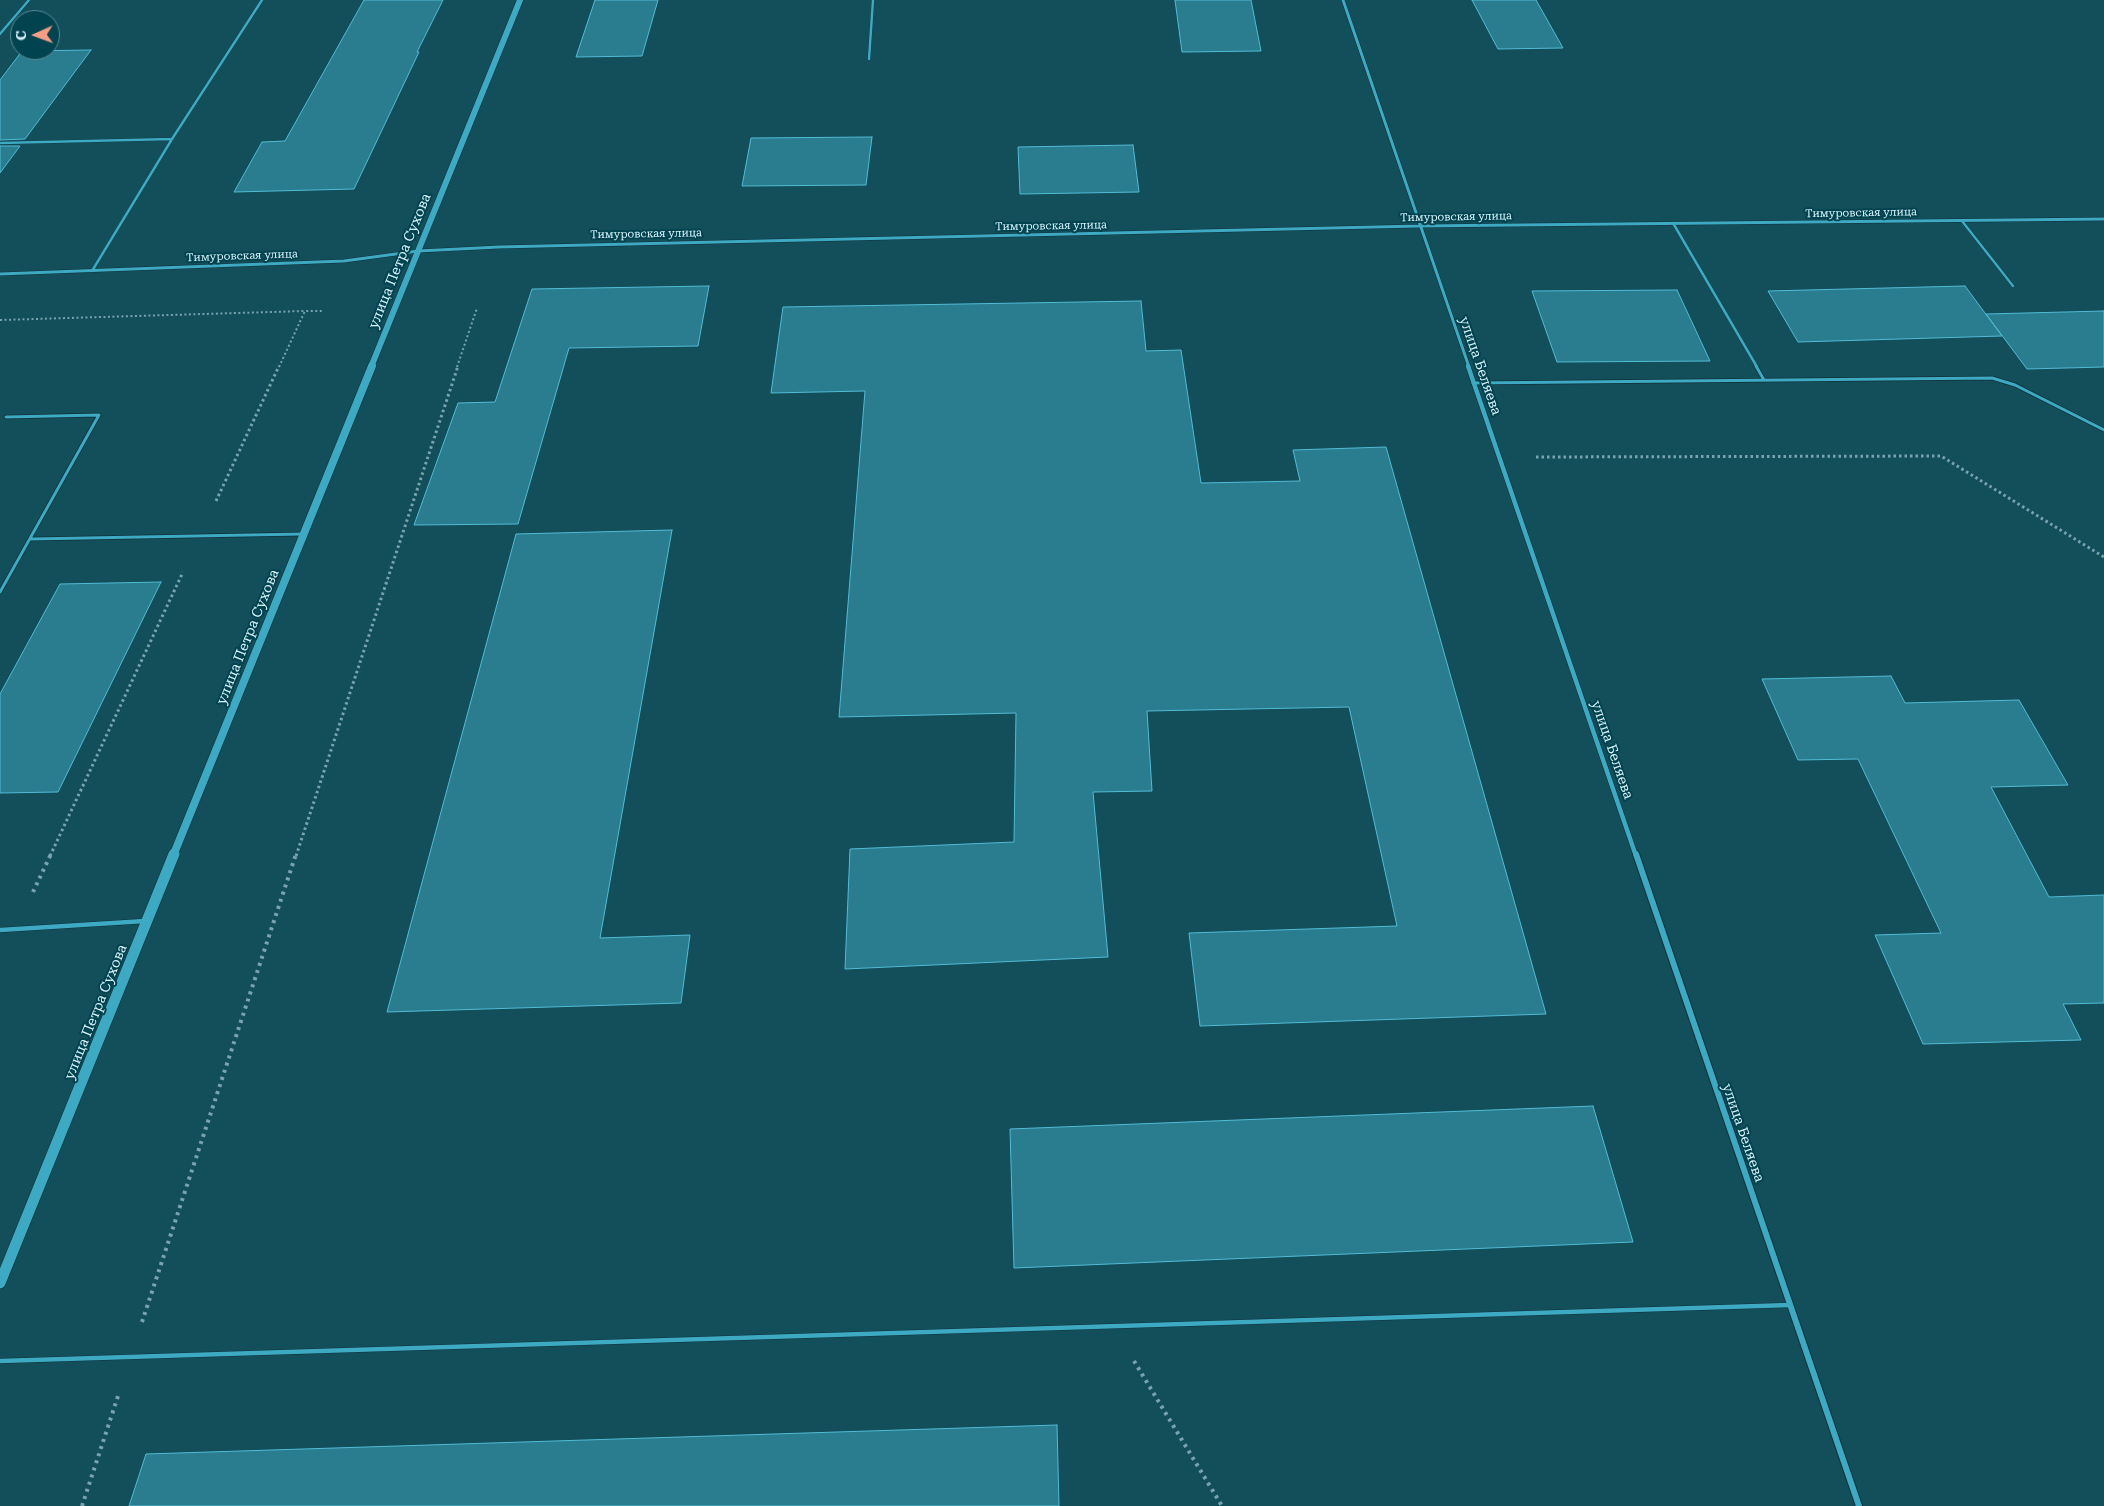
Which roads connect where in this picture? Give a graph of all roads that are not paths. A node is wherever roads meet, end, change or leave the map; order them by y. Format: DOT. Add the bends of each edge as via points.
graph roads {
  1 [pos="29,0"];
  2 [pos="262,0"];
  3 [pos="520,0"];
  4 [pos="873,0"];
  5 [pos="1343,0"];
  6 [pos="0,34"];
  7 [pos="869,59"];
  8 [pos="172,139"];
  9 [pos="0,142"];
  10 [pos="2104,219"];
  11 [pos="1962,220"];
  12 [pos="1672,224"];
  13 [pos="1418,226"];
  14 [pos="418,251"];
  15 [pos="92,271"];
  16 [pos="0,274"];
  17 [pos="2013,286"];
  18 [pos="1764,380"];
  19 [pos="1473,383"];
  20 [pos="6,417"];
  21 [pos="2104,430"];
  22 [pos="304,534"];
  23 [pos="31,539"];
  24 [pos="0,592"];
  25 [pos="148,921"];
  26 [pos="0,930"];
  27 [pos="0,1283"];
  28 [pos="1790,1305"];
  29 [pos="0,1361"];
  30 [pos="1859,1506"];
  1 -- 6 [label="lane"];
  2 -- 8 [label="lane"];
  3 -- 14 [label="street, улица Петра Сухова"];
  4 -- 7 [label="lane"];
  5 -- 13 [label="street, улица Беляева"];
  8 -- 9 [label="lane"];
  8 -- 15 [label="lane"];
  10 -- 11 [label="street, Тимуровская улица"];
  11 -- 12 [label="street, Тимуровская улица"];
  11 -- 17 [label="lane"];
  12 -- 13 [label="street, Тимуровская улица"];
  12 -- 18 [label="lane"];
  13 -- 14 [label="street, Тимуровская улица" via="509,246"];
  13 -- 19 [label="street, улица Беляева"];
  14 -- 15 [label="street, Тимуровская улица" via="344,261"];
  14 -- 22 [label="street, улица Петра Сухова"];
  15 -- 16 [label="street, Тимуровская улица"];
  18 -- 19 [label="lane"];
  18 -- 21 [label="lane" via="1992,378 2015,385"];
  19 -- 28 [label="street, улица Беляева"];
  20 -- 23 [label="lane" via="99,415"];
  22 -- 23 [label="lane"];
  22 -- 25 [label="street, улица Петра Сухова"];
  23 -- 24 [label="lane"];
  25 -- 26 [label="lane"];
  25 -- 27 [label="street, улица Петра Сухова"];
  28 -- 29 [label="lane"];
  28 -- 30 [label="street, улица Беляева"];
}
